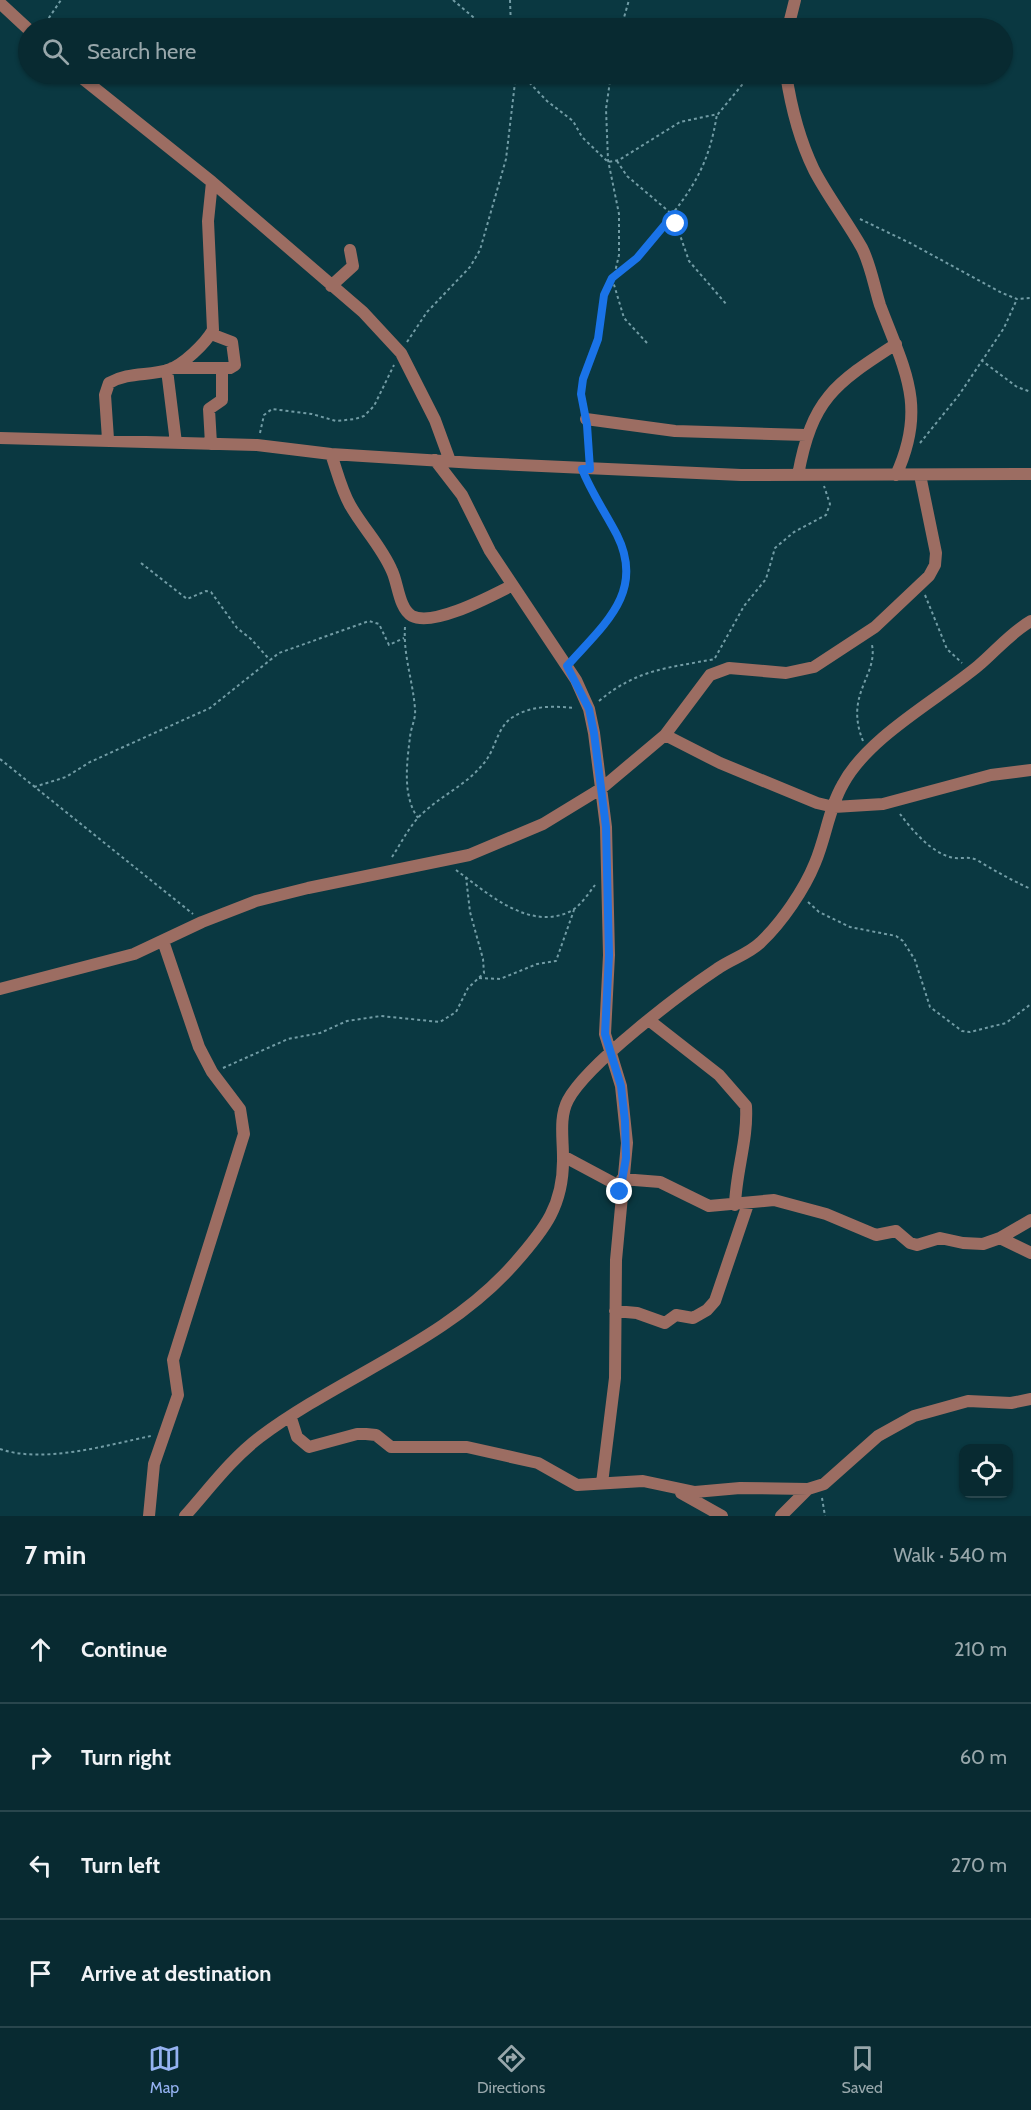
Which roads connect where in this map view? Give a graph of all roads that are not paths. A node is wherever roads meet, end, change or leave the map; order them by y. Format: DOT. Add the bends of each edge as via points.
graph roads {
  1 [pos="795,0"];
  2 [pos="0,3"];
  3 [pos="790,18"];
  4 [pos="18,20"];
  5 [pos="89,84"];
  6 [pos="787,84"];
  7 [pos="212,183"];
  8 [pos="350,250"];
  9 [pos="331,286"];
  10 [pos="211,334"];
  11 [pos="896,344"];
  12 [pos="222,368"];
  13 [pos="170,369"];
  14 [pos="586,419"];
  15 [pos="806,435"];
  16 [pos="0,438"];
  17 [pos="108,439"];
  18 [pos="176,443"];
  19 [pos="211,444"];
  20 [pos="331,454"];
  21 [pos="435,460"];
  22 [pos="450,460"];
  23 [pos="1031,474"];
  24 [pos="798,475"];
  25 [pos="896,475"];
  26 [pos="920,475"];
  27 [pos="511,586"];
  28 [pos="1031,621"];
  29 [pos="665,735"];
  30 [pos="1031,770"];
  31 [pos="602,788"];
  32 [pos="834,807"];
  33 [pos="163,941"];
  34 [pos="0,990"];
  35 [pos="650,1021"];
  36 [pos="610,1055"];
  37 [pos="563,1156"];
  38 [pos="622,1183"];
  39 [pos="741,1205"];
  40 [pos="1031,1220"];
  41 [pos="1000,1238"];
  42 [pos="1031,1253"];
  43 [pos="615,1311"];
  44 [pos="1031,1399"];
  45 [pos="291,1418"];
  46 [pos="602,1483"];
  47 [pos="672,1488"];
  48 [pos="808,1489"];
  49 [pos="149,1516"];
  50 [pos="185,1516"];
  51 [pos="722,1516"];
  52 [pos="781,1516"];
  1 -- 3 [label="street"];
  2 -- 4 [label="street"];
  5 -- 7 [label="street"];
  6 -- 11 [label="street" via="791,108 814,170 867,258"];
  7 -- 9 [label="street"];
  7 -- 10 [label="street" via="208,221 214,324"];
  8 -- 9 [label="street" via="352,266"];
  9 -- 22 [label="street" via="363,312 401,353 435,420"];
  10 -- 12 [label="street" via="233,345 235,365"];
  10 -- 13 [label="street"];
  11 -- 15 [label="street" via="834,390"];
  11 -- 25 [label="street" via="911,400 912,424"];
  12 -- 13 [label="street"];
  12 -- 19 [label="street" via="222,400 209,409"];
  13 -- 17 [label="street" via="134,374 109,383 105,395"];
  13 -- 18 [label="street"];
  14 -- 15 [label="street" via="675,431"];
  15 -- 24 [label="street"];
  16 -- 17 [label="street"];
  17 -- 18 [label="street"];
  18 -- 19 [label="street"];
  19 -- 20 [label="street"];
  20 -- 21 [label="street"];
  20 -- 27 [label="street" via="350,506 392,569 405,610 419,618 437,616"];
  21 -- 22 [label="street"];
  21 -- 27 [label="street" via="462,495"];
  22 -- 24 [label="street" via="586,469"];
  23 -- 26 [label="street"];
  24 -- 25 [label="street"];
  25 -- 26 [label="street"];
  26 -- 29 [label="street" via="936,553 935,565 921,583 866,632 805,670 786,673 729,668 710,675"];
  27 -- 31 [label="street" via="567,666 589,709"];
  28 -- 32 [label="street" via="868,752 843,784"];
  29 -- 31 [label="street"];
  29 -- 32 [label="street" via="720,763"];
  30 -- 32 [label="street" via="991,775 893,801"];
  31 -- 33 [label="street" via="543,824 469,855 276,895"];
  31 -- 36 [label="street" via="609,955 605,1034"];
  32 -- 35 [label="street" via="815,862 800,890 763,940 706,976"];
  33 -- 34 [label="street" via="117,960"];
  33 -- 49 [label="street" via="194,1034 212,1072 240,1109 244,1134 173,1360 178,1395 154,1464"];
  35 -- 36 [label="street"];
  35 -- 39 [label="street" via="719,1075 746,1106 746,1142 739,1166"];
  36 -- 37 [label="street" via="569,1099 563,1115"];
  36 -- 38 [label="street" via="621,1086 625,1121"];
  37 -- 38 [label="street"];
  37 -- 45 [label="street" via="563,1180 549,1223 490,1290 410,1346"];
  38 -- 39 [label="street" via="660,1182 709,1206"];
  38 -- 43 [label="street"];
  39 -- 41 [label="street" via="766,1200 788,1203 876,1235 896,1231 917,1245 940,1238 972,1245"];
  39 -- 43 [label="street" via="715,1300 707,1310 693,1318 676,1315 665,1323 637,1313"];
  40 -- 41 [label="street"];
  41 -- 42 [label="street"];
  43 -- 46 [label="street" via="615,1378"];
  44 -- 48 [label="street" via="1011,1403 968,1401 914,1416 878,1436 824,1484"];
  45 -- 46 [label="street" via="297,1437 309,1447 357,1434 376,1435 390,1447 467,1447 546,1465 576,1485"];
  45 -- 50 [label="street" via="260,1437"];
  46 -- 47 [label="street" via="643,1481"];
  47 -- 48 [label="street" via="695,1492"];
  47 -- 51 [label="street"];
  48 -- 52 [label="street"];
}
